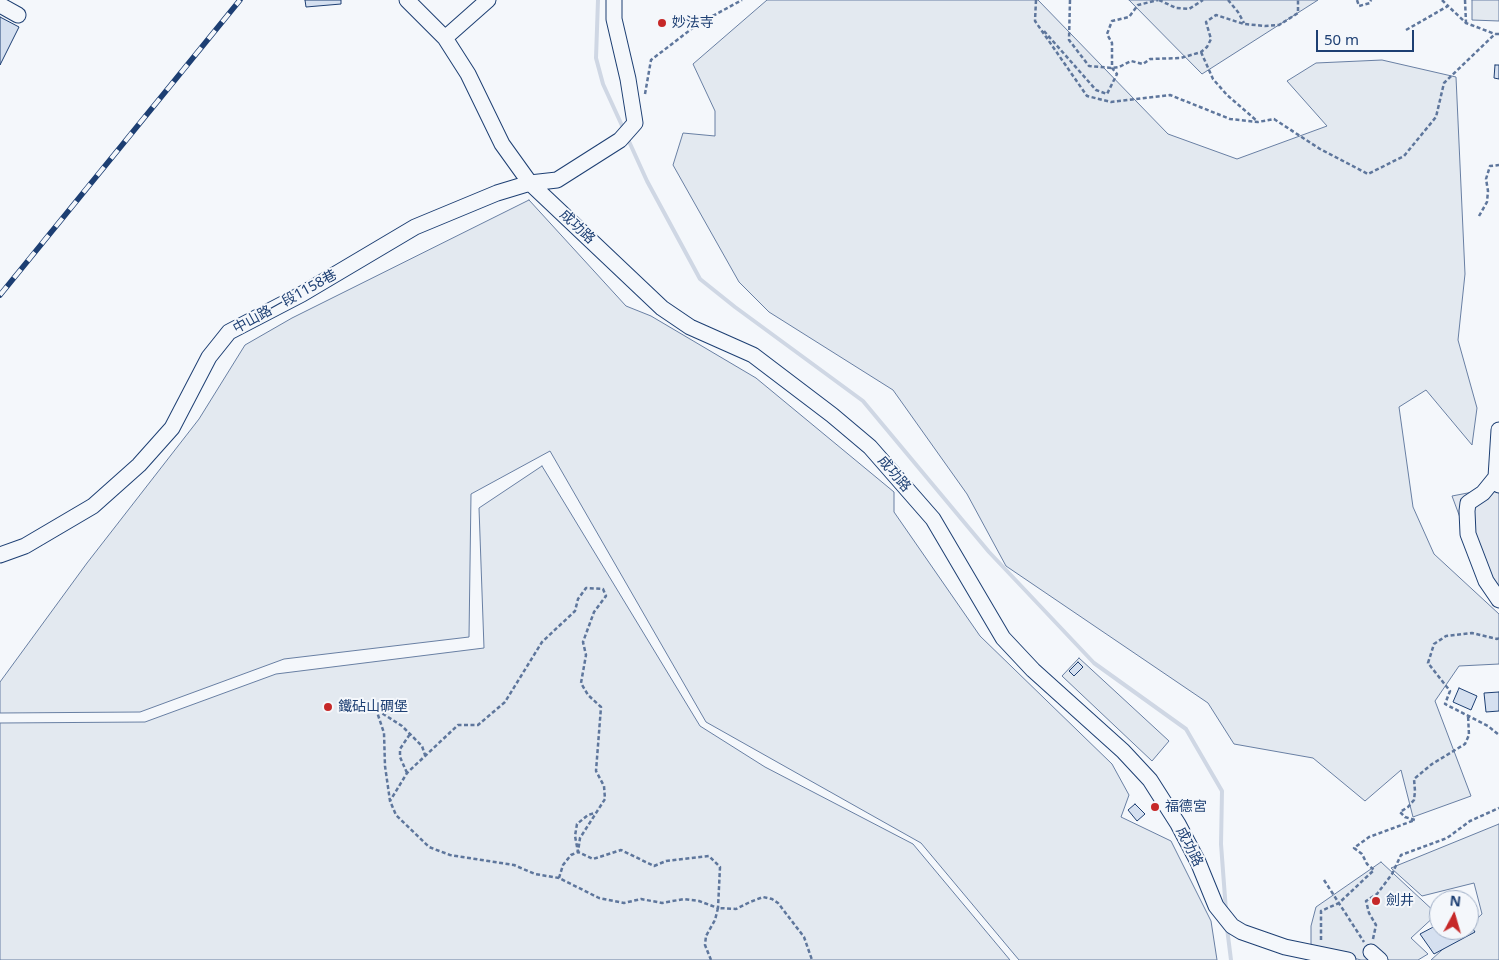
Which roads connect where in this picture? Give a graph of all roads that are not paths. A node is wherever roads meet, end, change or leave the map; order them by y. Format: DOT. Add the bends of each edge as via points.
graph roads {
  1 [pos="406,0"];
  2 [pos="488,0"];
  3 [pos="614,0"];
  4 [pos="0,5"];
  5 [pos="18,15"];
  6 [pos="445,38"];
  7 [pos="530,183"];
  8 [pos="1499,430"];
  9 [pos="1498,481"];
  10 [pos="0,555"];
  11 [pos="1499,600"];
  12 [pos="1348,960"];
  1 -- 6 [label="street, 成功路"];
  2 -- 6 [label="street"];
  3 -- 7 [label="street, 中山路一段1158巷" via="614,19 635,123 625,134 557,180"];
  4 -- 5 [label="street"];
  6 -- 7 [label="street, 成功路" via="468,74 502,144"];
  7 -- 10 [label="street, 中山路一段1158巷" via="497,192 415,227 302,294 229,332 209,356 172,428 139,465 93,506 25,546"];
  7 -- 12 [label="street, 成功路" via="662,308 690,327 753,355 870,447 933,519 1003,638 1150,780 1198,862 1216,906 1232,926 1285,947"];
  8 -- 9 [label="street"];
  9 -- 11 [label="street" via="1468,503 1467,511 1468,534 1486,581"];
}
